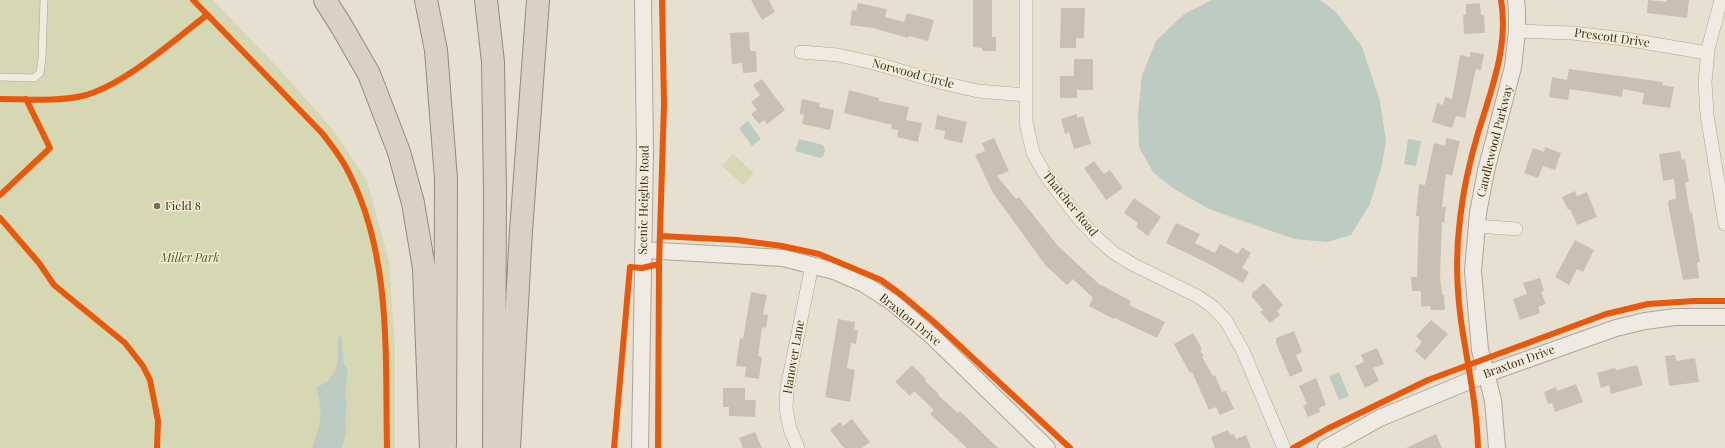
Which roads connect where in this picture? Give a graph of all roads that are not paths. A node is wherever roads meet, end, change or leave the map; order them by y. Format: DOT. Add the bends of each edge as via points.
graph roads {
  1 [pos="44,0"];
  2 [pos="324,0"];
  3 [pos="426,0"];
  4 [pos="486,0"];
  5 [pos="538,0"];
  6 [pos="643,0"];
  7 [pos="1026,0"];
  8 [pos="1516,0"];
  9 [pos="1722,0"];
  10 [pos="1517,31"];
  11 [pos="801,52"];
  12 [pos="1707,53"];
  13 [pos="0,77"];
  14 [pos="1026,95"];
  15 [pos="1725,224"];
  16 [pos="1477,226"];
  17 [pos="1516,229"];
  18 [pos="643,250"];
  19 [pos="812,265"];
  20 [pos="1725,317"];
  21 [pos="1486,374"];
  22 [pos="431,448"];
  23 [pos="445,448"];
  24 [pos="494,448"];
  25 [pos="509,448"];
  26 [pos="640,448"];
  27 [pos="798,448"];
  28 [pos="1047,448"];
  29 [pos="1284,448"];
  30 [pos="1326,448"];
  31 [pos="1497,448"];
  1 -- 13 [label="lane" via="40,73 34,78"];
  2 -- 22 [label="highway" via="369,74 399,152 413,203 424,268"];
  3 -- 23 [label="highway" via="436,50 446,179"];
  4 -- 24 [label="highway" via="493,70"];
  5 -- 25 [label="highway" via="521,231"];
  6 -- 18 [label="street, Scenic Heights Road"];
  7 -- 14 [label="street, Thatcher Road"];
  8 -- 10 [label="street, Candlewood Parkway"];
  9 -- 12 [label="street"];
  10 -- 12 [label="street, Prescott Drive" via="1572,32"];
  10 -- 16 [label="street, Candlewood Parkway" via="1514,67 1486,171"];
  11 -- 14 [label="street, Norwood Circle" via="838,55 978,91"];
  12 -- 15 [label="street" via="1707,115"];
  14 -- 29 [label="street, Thatcher Road" via="1026,122 1033,153 1051,183 1080,220 1114,252 1134,266 1197,296 1226,321 1243,351"];
  16 -- 17 [label="street"];
  16 -- 21 [label="street, Candlewood Parkway" via="1474,286 1480,350"];
  18 -- 19 [label="street, Braxton Drive" via="764,256"];
  18 -- 26 [label="street, Scenic Heights Road"];
  19 -- 27 [label="street, Hanover Lane" via="787,388 786,409 790,429"];
  19 -- 28 [label="street, Braxton Drive" via="864,284 892,302 933,337"];
  20 -- 21 [label="street, Braxton Drive" via="1674,317 1645,321 1616,328"];
  21 -- 30 [label="street, Braxton Drive" via="1380,418"];
  21 -- 31 [label="street, Candlewood Parkway" via="1493,400"];
}
